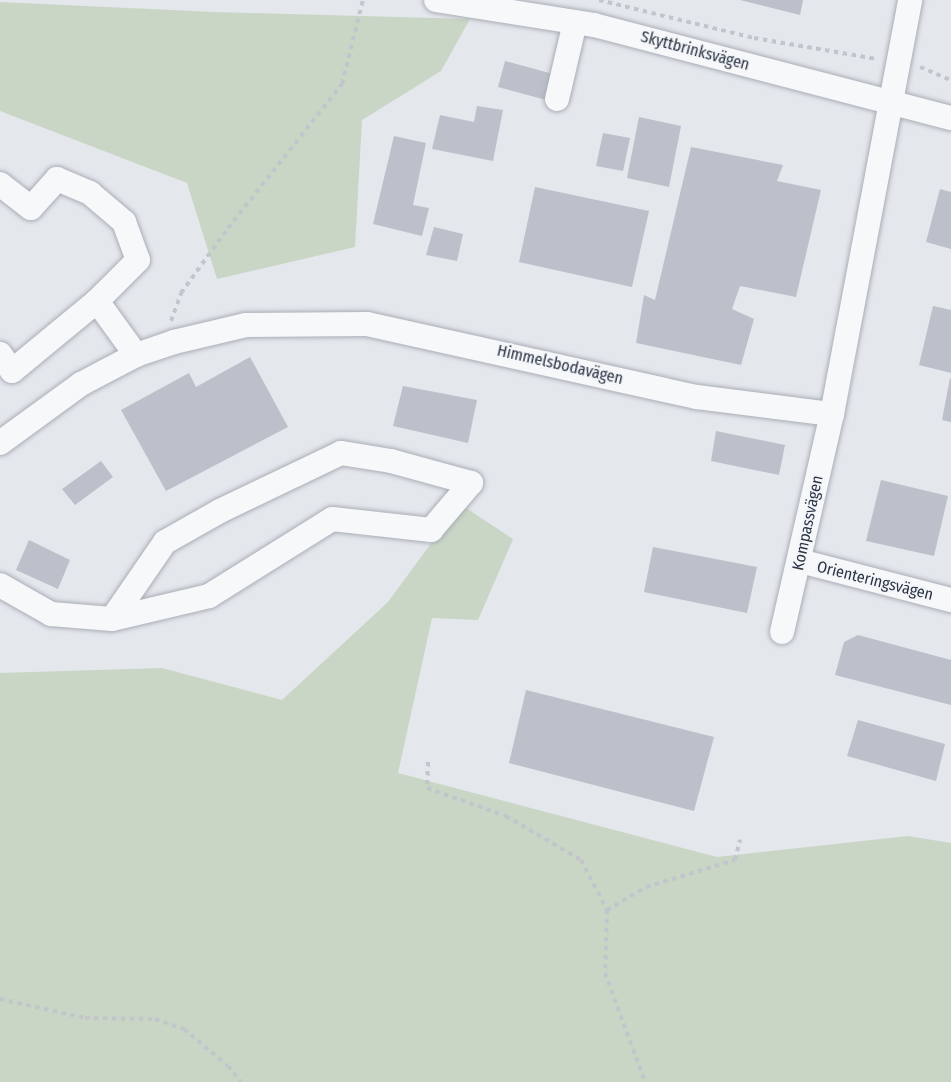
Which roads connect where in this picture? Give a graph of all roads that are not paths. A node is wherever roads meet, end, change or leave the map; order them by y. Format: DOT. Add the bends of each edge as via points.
graph roads {
  1 [pos="436,0"];
  2 [pos="910,0"];
  3 [pos="576,22"];
  4 [pos="557,99"];
  5 [pos="891,102"];
  6 [pos="951,118"];
  7 [pos="0,184"];
  8 [pos="97,301"];
  9 [pos="0,354"];
  10 [pos="136,356"];
  11 [pos="832,414"];
  12 [pos="0,443"];
  13 [pos="800,561"];
  14 [pos="0,585"];
  15 [pos="951,600"];
  16 [pos="112,620"];
  17 [pos="782,632"];
  1 -- 3 [label="street, Skyttbrinksvägen"];
  2 -- 5 [label="street"];
  3 -- 4 [label="street"];
  3 -- 5 [label="street, Skyttbrinksvägen"];
  5 -- 6 [label="street, Skyttbrinksvägen"];
  5 -- 11 [label="street"];
  7 -- 8 [label="street" via="30,208 57,179 90,193 124,222 138,260"];
  8 -- 9 [label="street" via="12,371"];
  8 -- 10 [label="street"];
  10 -- 11 [label="street, Himmelsbodavägen" via="174,342 246,325 367,324 697,397"];
  10 -- 12 [label="street, Himmelsbodavägen" via="81,384"];
  11 -- 13 [label="street, Kompassvägen"];
  13 -- 15 [label="street, Orienteringsvägen"];
  13 -- 17 [label="street, Kompassvägen"];
  14 -- 16 [label="street" via="51,614"];
  16 -- 16 [label="street" via="209,596 332,519 431,530 471,483 391,461 341,453 165,542"];
}
